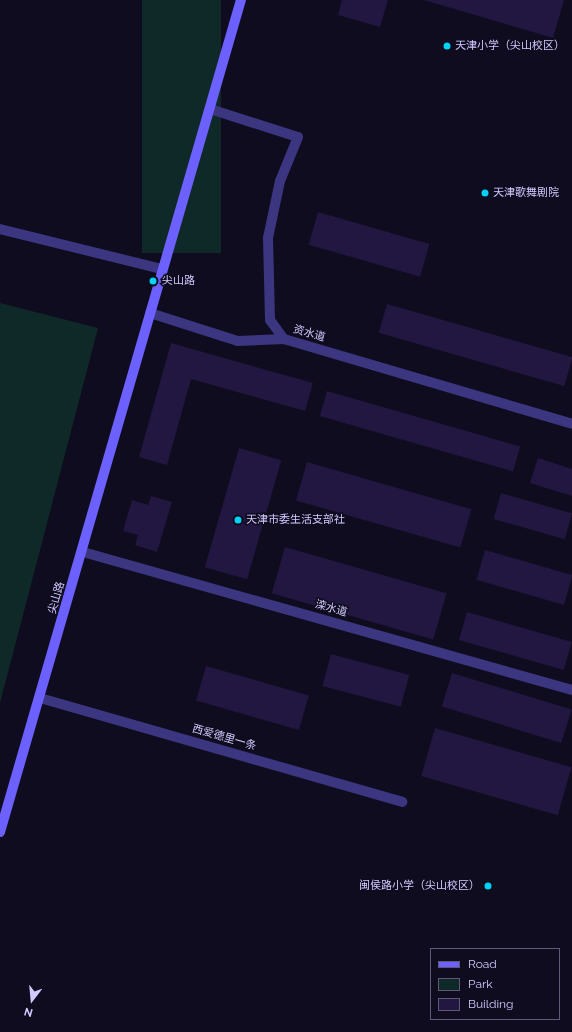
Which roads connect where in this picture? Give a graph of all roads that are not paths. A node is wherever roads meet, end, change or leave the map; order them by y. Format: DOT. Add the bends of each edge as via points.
graph roads {
  1 [pos="240,0"];
  2 [pos="210,109"];
  3 [pos="0,230"];
  4 [pos="162,269"];
  5 [pos="150,312"];
  6 [pos="284,339"];
  7 [pos="572,424"];
  8 [pos="83,552"];
  9 [pos="572,690"];
  10 [pos="40,698"];
  11 [pos="402,802"];
  12 [pos="0,832"];
  1 -- 2 [label="main road, 尖山路"];
  2 -- 4 [label="main road, 尖山路"];
  2 -- 6 [label="street, 资水道" via="298,137 280,181 268,238 270,320"];
  3 -- 4 [label="street"];
  4 -- 5 [label="main road, 尖山路"];
  5 -- 6 [label="street" via="238,341"];
  5 -- 8 [label="main road, 尖山路"];
  6 -- 7 [label="street, 资水道"];
  8 -- 9 [label="street, 滦水道"];
  8 -- 10 [label="main road, 尖山路"];
  10 -- 11 [label="street, 西爱德里一条"];
  10 -- 12 [label="main road, 尖山路"];
}
